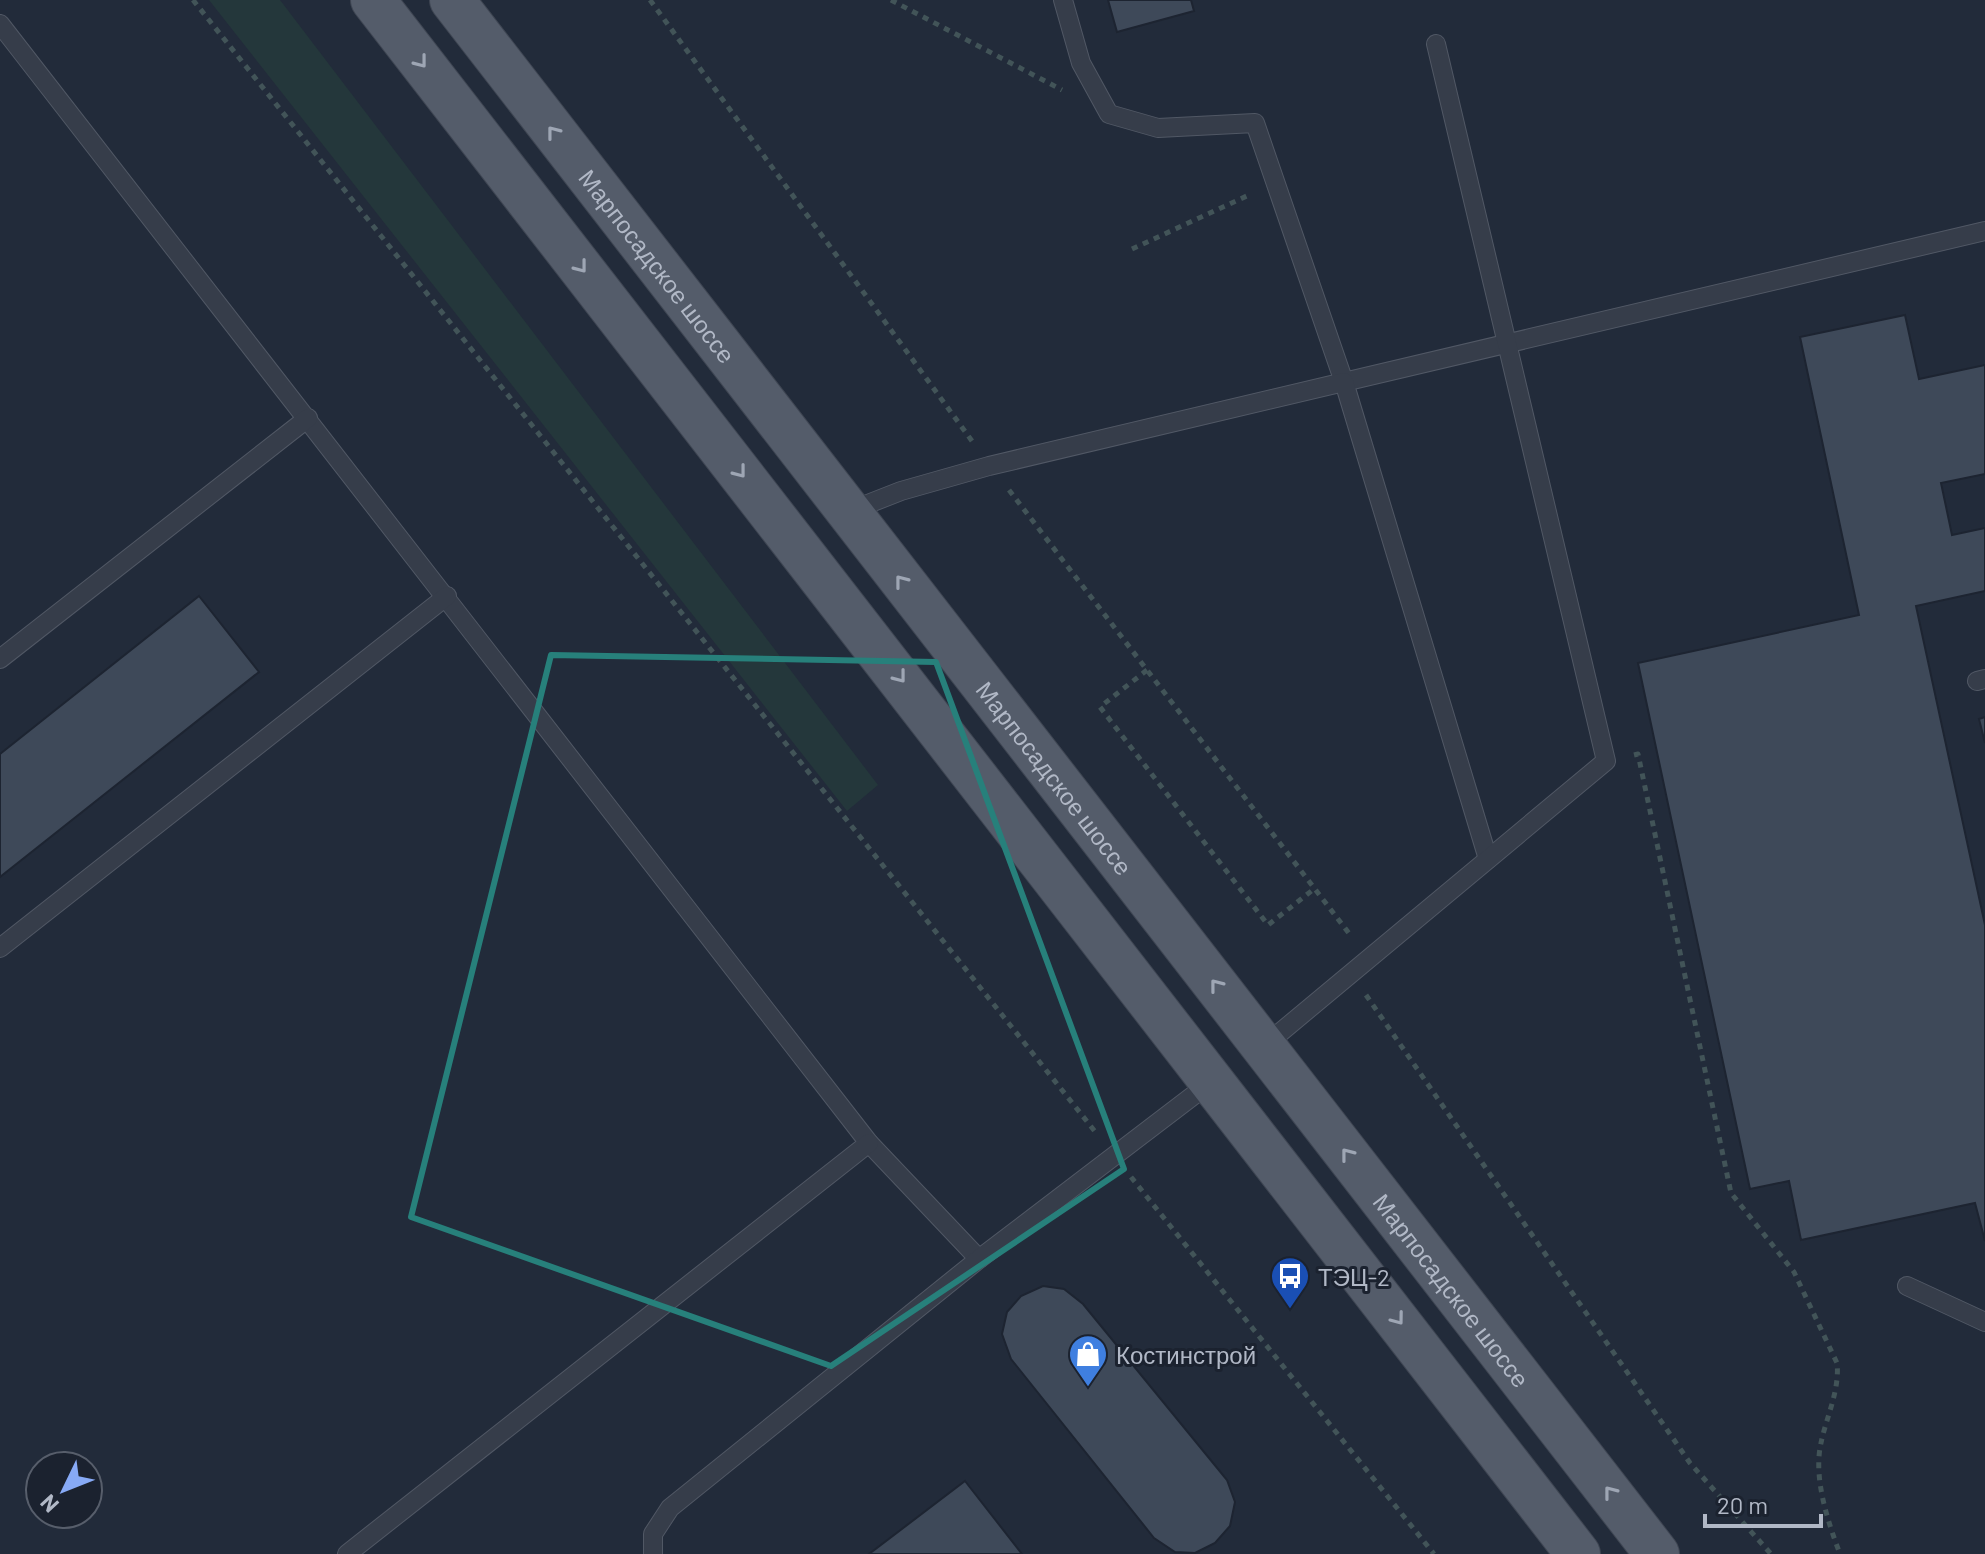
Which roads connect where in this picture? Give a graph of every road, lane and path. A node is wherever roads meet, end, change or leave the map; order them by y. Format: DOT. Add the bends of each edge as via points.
graph roads {
  1 [pos="193,0"];
  2 [pos="373,0"];
  3 [pos="452,0"];
  4 [pos="650,0"];
  5 [pos="891,0"];
  6 [pos="1063,0"];
  7 [pos="0,24"];
  8 [pos="1436,44"];
  9 [pos="1109,114"];
  10 [pos="1276,182"];
  11 [pos="1985,231"];
  12 [pos="1132,249"];
  13 [pos="1507,344"];
  14 [pos="1344,382"];
  15 [pos="308,418"];
  16 [pos="970,439"];
  17 [pos="1005,485"];
  18 [pos="847,512"];
  19 [pos="447,596"];
  20 [pos="0,659"];
  21 [pos="1147,670"];
  22 [pos="1606,761"];
  23 [pos="1488,859"];
  24 [pos="1314,889"];
  25 [pos="1358,945"];
  26 [pos="0,948"];
  27 [pos="1364,993"];
  28 [pos="1264,1046"];
  29 [pos="1214,1080"];
  30 [pos="1102,1141"];
  31 [pos="869,1143"];
  32 [pos="1125,1168"];
  33 [pos="979,1259"];
  34 [pos="1907,1286"];
  35 [pos="1985,1322"];
  36 [pos="347,1554"];
  37 [pos="653,1554"];
  38 [pos="1434,1554"];
  39 [pos="1578,1554"];
  40 [pos="1657,1554"];
  41 [pos="1771,1554"];
  42 [pos="1840,1554"];
  1 -- 30 [label="path"];
  2 -- 29 [label="main road, one-way"];
  18 -- 3 [label="main road, Марпосадское шоссе, one-way"];
  4 -- 16 [label="path"];
  5 -- 9 [label="path"];
  6 -- 9 [label="lane" via="1081,63"];
  7 -- 15 [label="lane"];
  8 -- 13 [label="lane"];
  9 -- 10 [label="lane" via="1158,128 1255,123"];
  10 -- 12 [label="path"];
  10 -- 14 [label="lane"];
  11 -- 13 [label="lane"];
  13 -- 14 [label="lane"];
  13 -- 22 [label="lane"];
  14 -- 18 [label="lane" via="989,466"];
  14 -- 23 [label="lane"];
  15 -- 19 [label="lane"];
  15 -- 20 [label="lane"];
  17 -- 21 [label="path"];
  28 -- 18 [label="main road, Марпосадское шоссе, one-way"];
  19 -- 26 [label="lane"];
  19 -- 31 [label="lane"];
  21 -- 24 [label="path"];
  21 -- 24 [label="path" via="1100,707 1268,925"];
  22 -- 23 [label="lane"];
  22 -- 42 [label="path" via="1638,754 1731,1193 1787,1260 1837,1363 1819,1451 1826,1515"];
  23 -- 28 [label="lane"];
  24 -- 25 [label="path"];
  27 -- 41 [label="path" via="1690,1463"];
  40 -- 28 [label="main road, Марпосадское шоссе, one-way"];
  29 -- 33 [label="lane"];
  29 -- 39 [label="main road, one-way"];
  31 -- 33 [label="lane"];
  31 -- 36 [label="lane"];
  32 -- 38 [label="path"];
  33 -- 37 [label="lane" via="670,1508 653,1534"];
  34 -- 35 [label="lane"];
}
